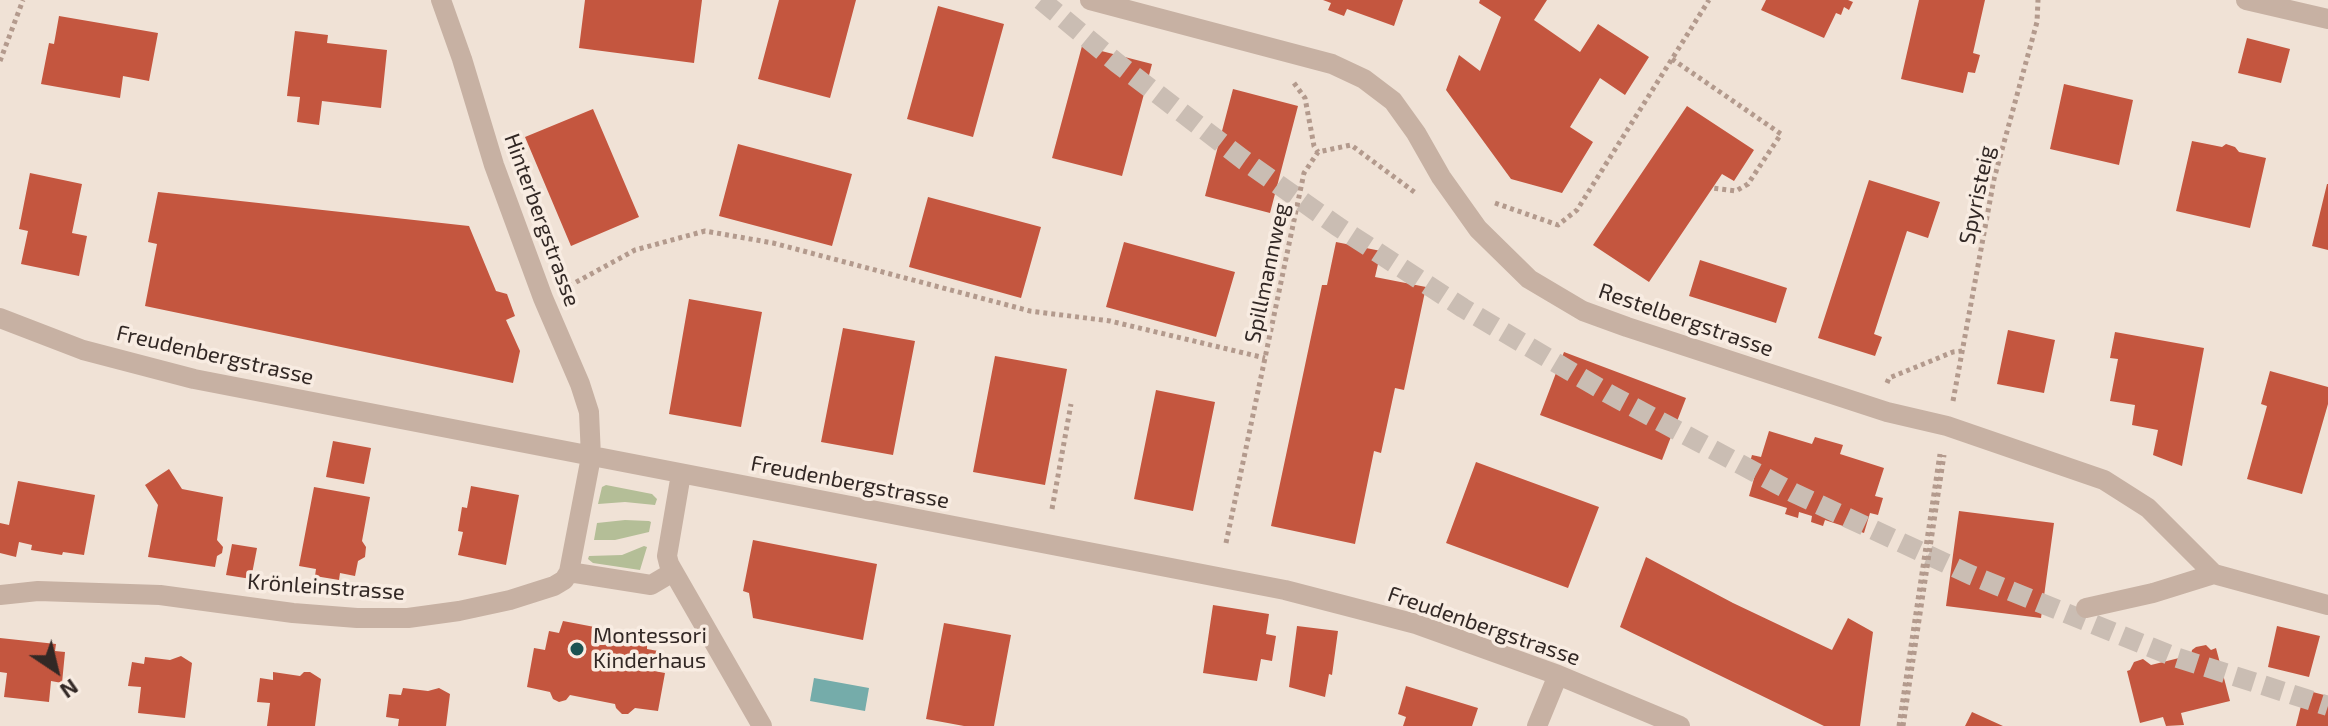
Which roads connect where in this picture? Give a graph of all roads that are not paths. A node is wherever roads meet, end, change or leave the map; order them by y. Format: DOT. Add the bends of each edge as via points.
graph roads {
  1 [pos="441,0"];
  2 [pos="1090,0"];
  3 [pos="2246,0"];
  4 [pos="2328,19"];
  5 [pos="0,318"];
  6 [pos="591,457"];
  7 [pos="681,474"];
  8 [pos="569,572"];
  9 [pos="673,572"];
  10 [pos="2214,574"];
  11 [pos="0,595"];
  12 [pos="2328,605"];
  13 [pos="2086,608"];
  14 [pos="1558,675"];
  15 [pos="762,726"];
  16 [pos="1537,726"];
  17 [pos="1680,726"];
  1 -- 6 [label="street, Hinterbergstrasse" via="494,165 580,384 589,412"];
  2 -- 10 [label="street, Restelbergstrasse" via="1332,64 1364,79 1393,101 1478,229 1529,279 1583,311 2104,480 2148,508"];
  3 -- 4 [label="street"];
  5 -- 6 [label="street, Freudenbergstrasse" via="83,350 194,379"];
  6 -- 7 [label="street, Freudenbergstrasse"];
  6 -- 8 [label="street"];
  7 -- 9 [label="street" via="667,556"];
  7 -- 14 [label="street, Freudenbergstrasse" via="1285,590 1416,624"];
  8 -- 9 [label="street" via="651,585"];
  8 -- 11 [label="street, Krönleinstrasse" via="554,586 510,600 408,618 293,613 160,595"];
  9 -- 15 [label="street"];
  10 -- 12 [label="street, Restelbergstrasse"];
  10 -- 13 [label="street"];
  14 -- 16 [label="street"];
  14 -- 17 [label="street, Freudenbergstrasse"];
}
